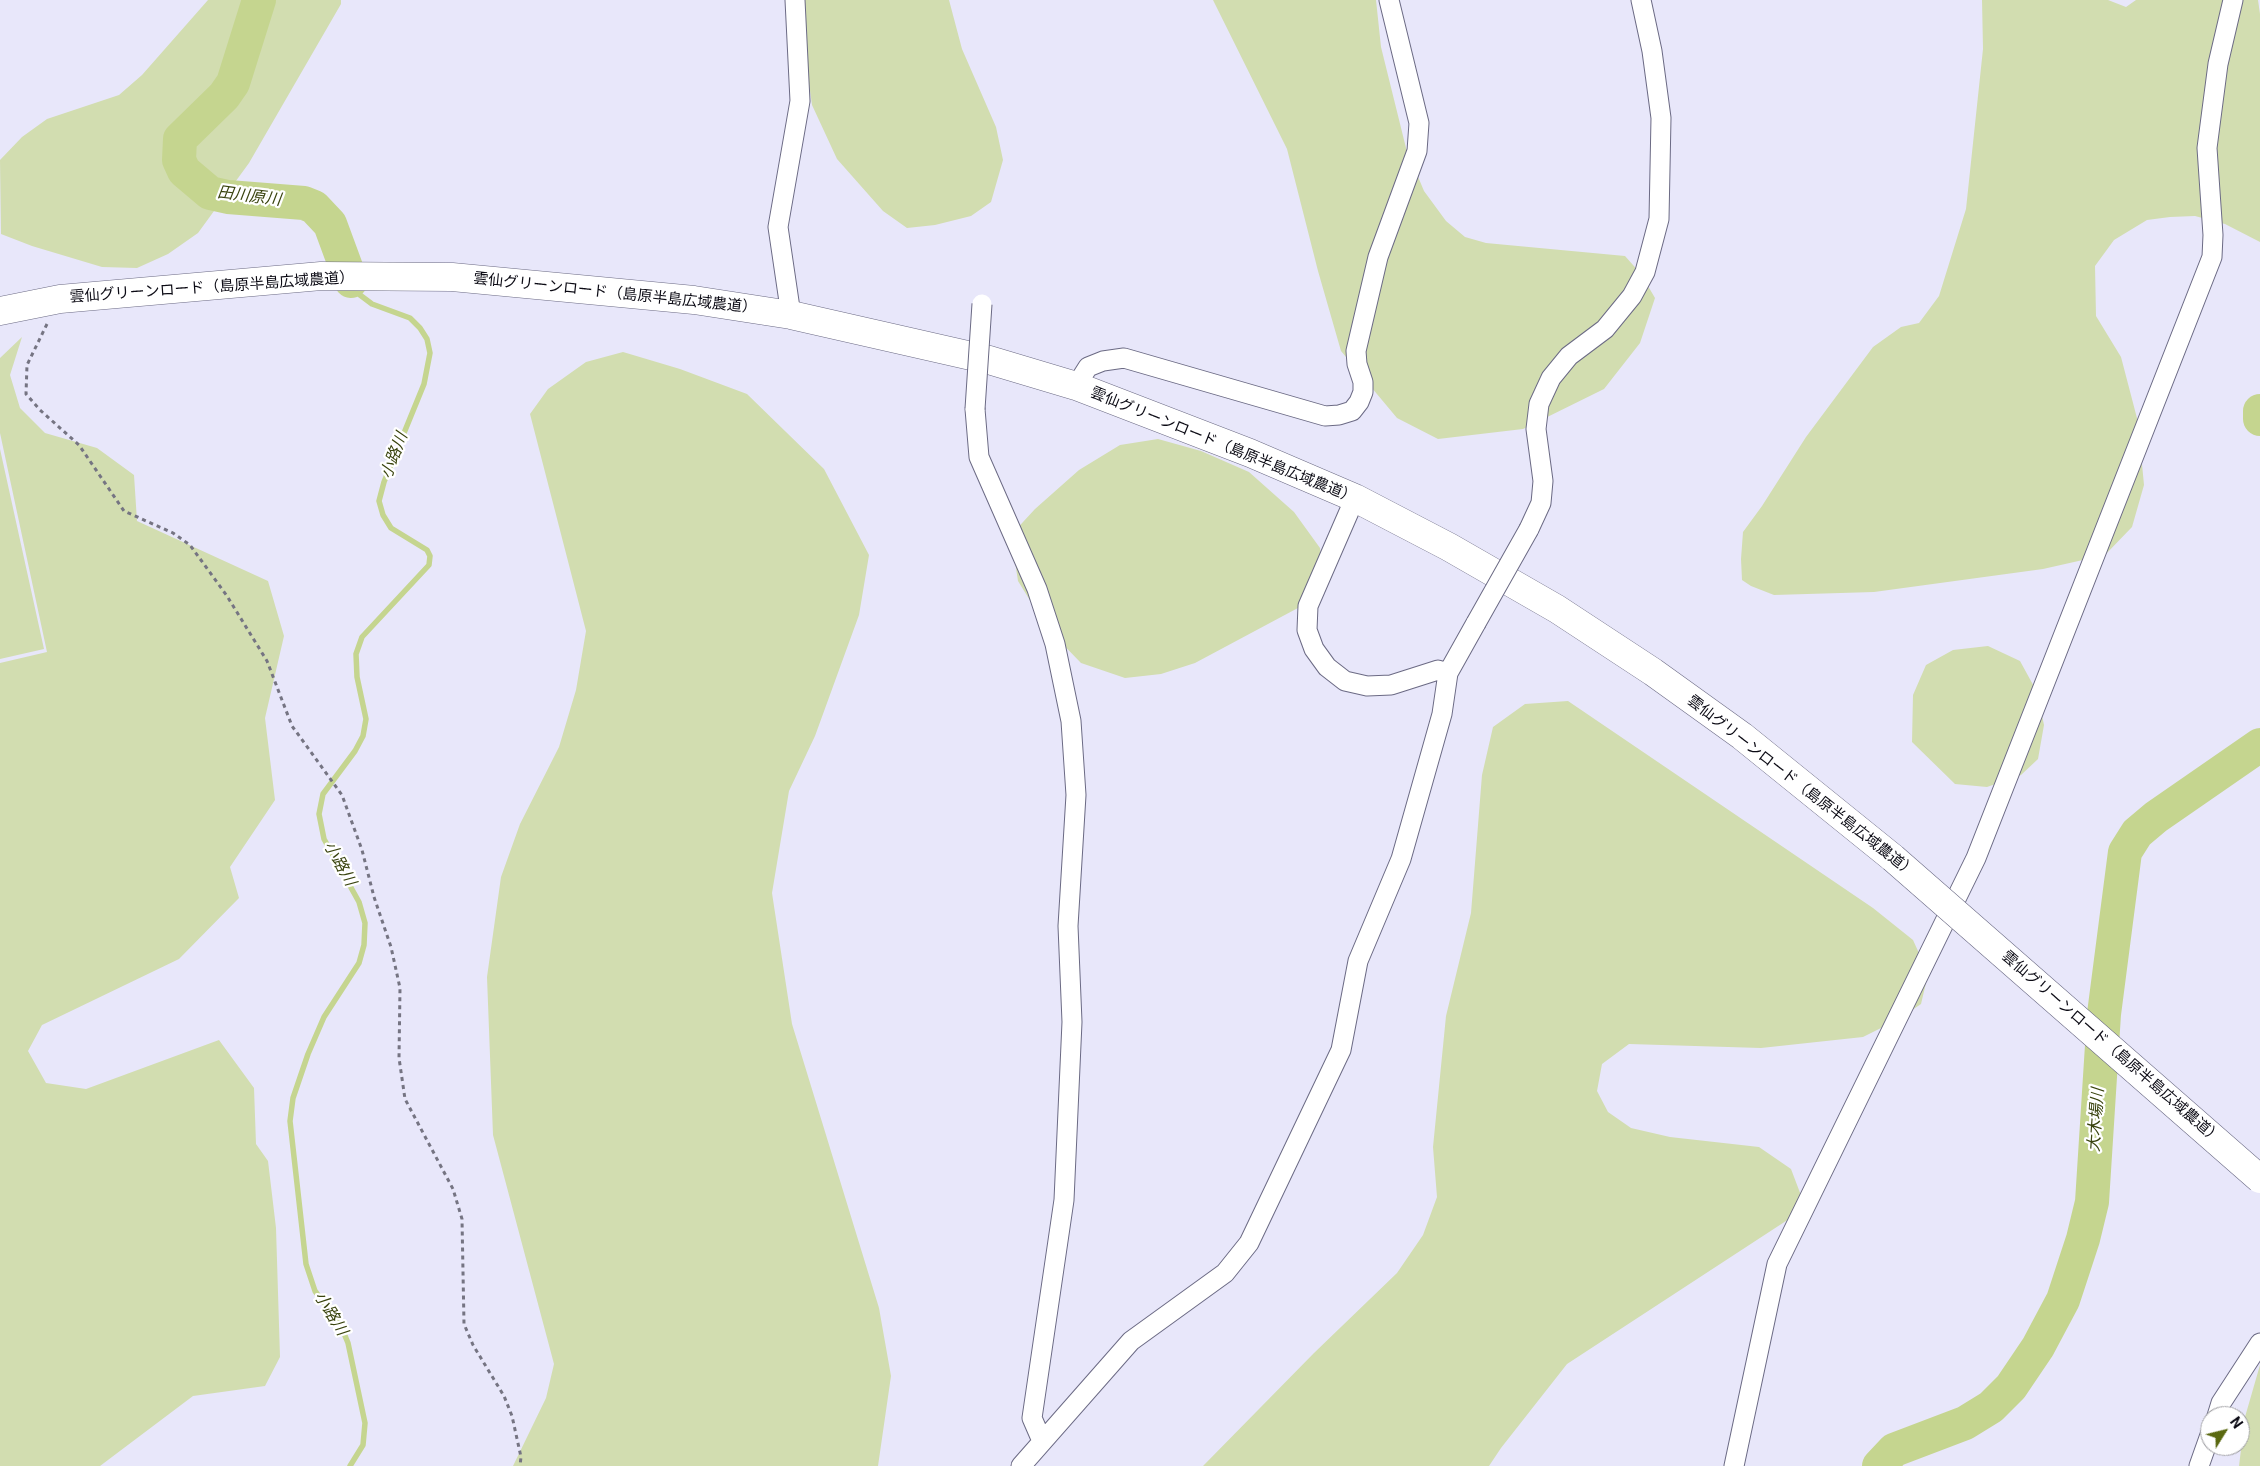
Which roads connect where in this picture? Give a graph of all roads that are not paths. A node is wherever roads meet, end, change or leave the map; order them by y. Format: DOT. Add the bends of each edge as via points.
graph roads {
  1 [pos="795,0"];
  2 [pos="1389,0"];
  3 [pos="1641,0"];
  4 [pos="2233,0"];
  5 [pos="982,304"];
  6 [pos="0,311"];
  7 [pos="791,315"];
  8 [pos="1076,386"];
  9 [pos="1355,498"];
  10 [pos="1448,673"];
  11 [pos="2260,1179"];
  12 [pos="2260,1343"];
  13 [pos="2220,1406"];
  14 [pos="1042,1441"];
  15 [pos="1021,1466"];
  16 [pos="1734,1466"];
  1 -- 7 [label="street" via="800,101 778,227"];
  2 -- 8 [label="street" via="1419,123 1417,151 1378,257 1356,351 1363,392 1352,411 1325,416 1124,358 1088,367"];
  3 -- 10 [label="street, bridge" via="1661,118 1659,219 1645,272 1632,296 1605,329 1569,356 1551,378 1540,404 1536,429 1541,504"];
  4 -- 16 [label="street" via="2218,64 2207,148 2212,258 1976,858 1777,1264"];
  5 -- 14 [label="street, bridge" via="975,409 980,457 1037,589 1055,644 1071,721 1076,795 1068,926 1072,1022 1064,1200 1032,1418"];
  6 -- 7 [label="street, 雲仙グリーンロード（島原半島広域農道）" via="60,299 321,276 452,277 694,300"];
  7 -- 8 [label="street, 雲仙グリーンロード（島原半島広域農道）" via="989,360"];
  8 -- 9 [label="street, 雲仙グリーンロード（島原半島広域農道）" via="1250,453"];
  9 -- 10 [label="street" via="1308,606 1307,630 1314,649 1327,667 1344,681 1367,686 1392,685 1438,670"];
  9 -- 11 [label="street, 雲仙グリーンロード（島原半島広域農道）, bridge" via="1558,609 1742,736 1892,858"];
  10 -- 14 [label="street" via="1442,714 1401,859 1358,960 1341,1050 1249,1243 1225,1274 1131,1341"];
  12 -- 13 [label="street"];
  14 -- 15 [label="street"];
}
